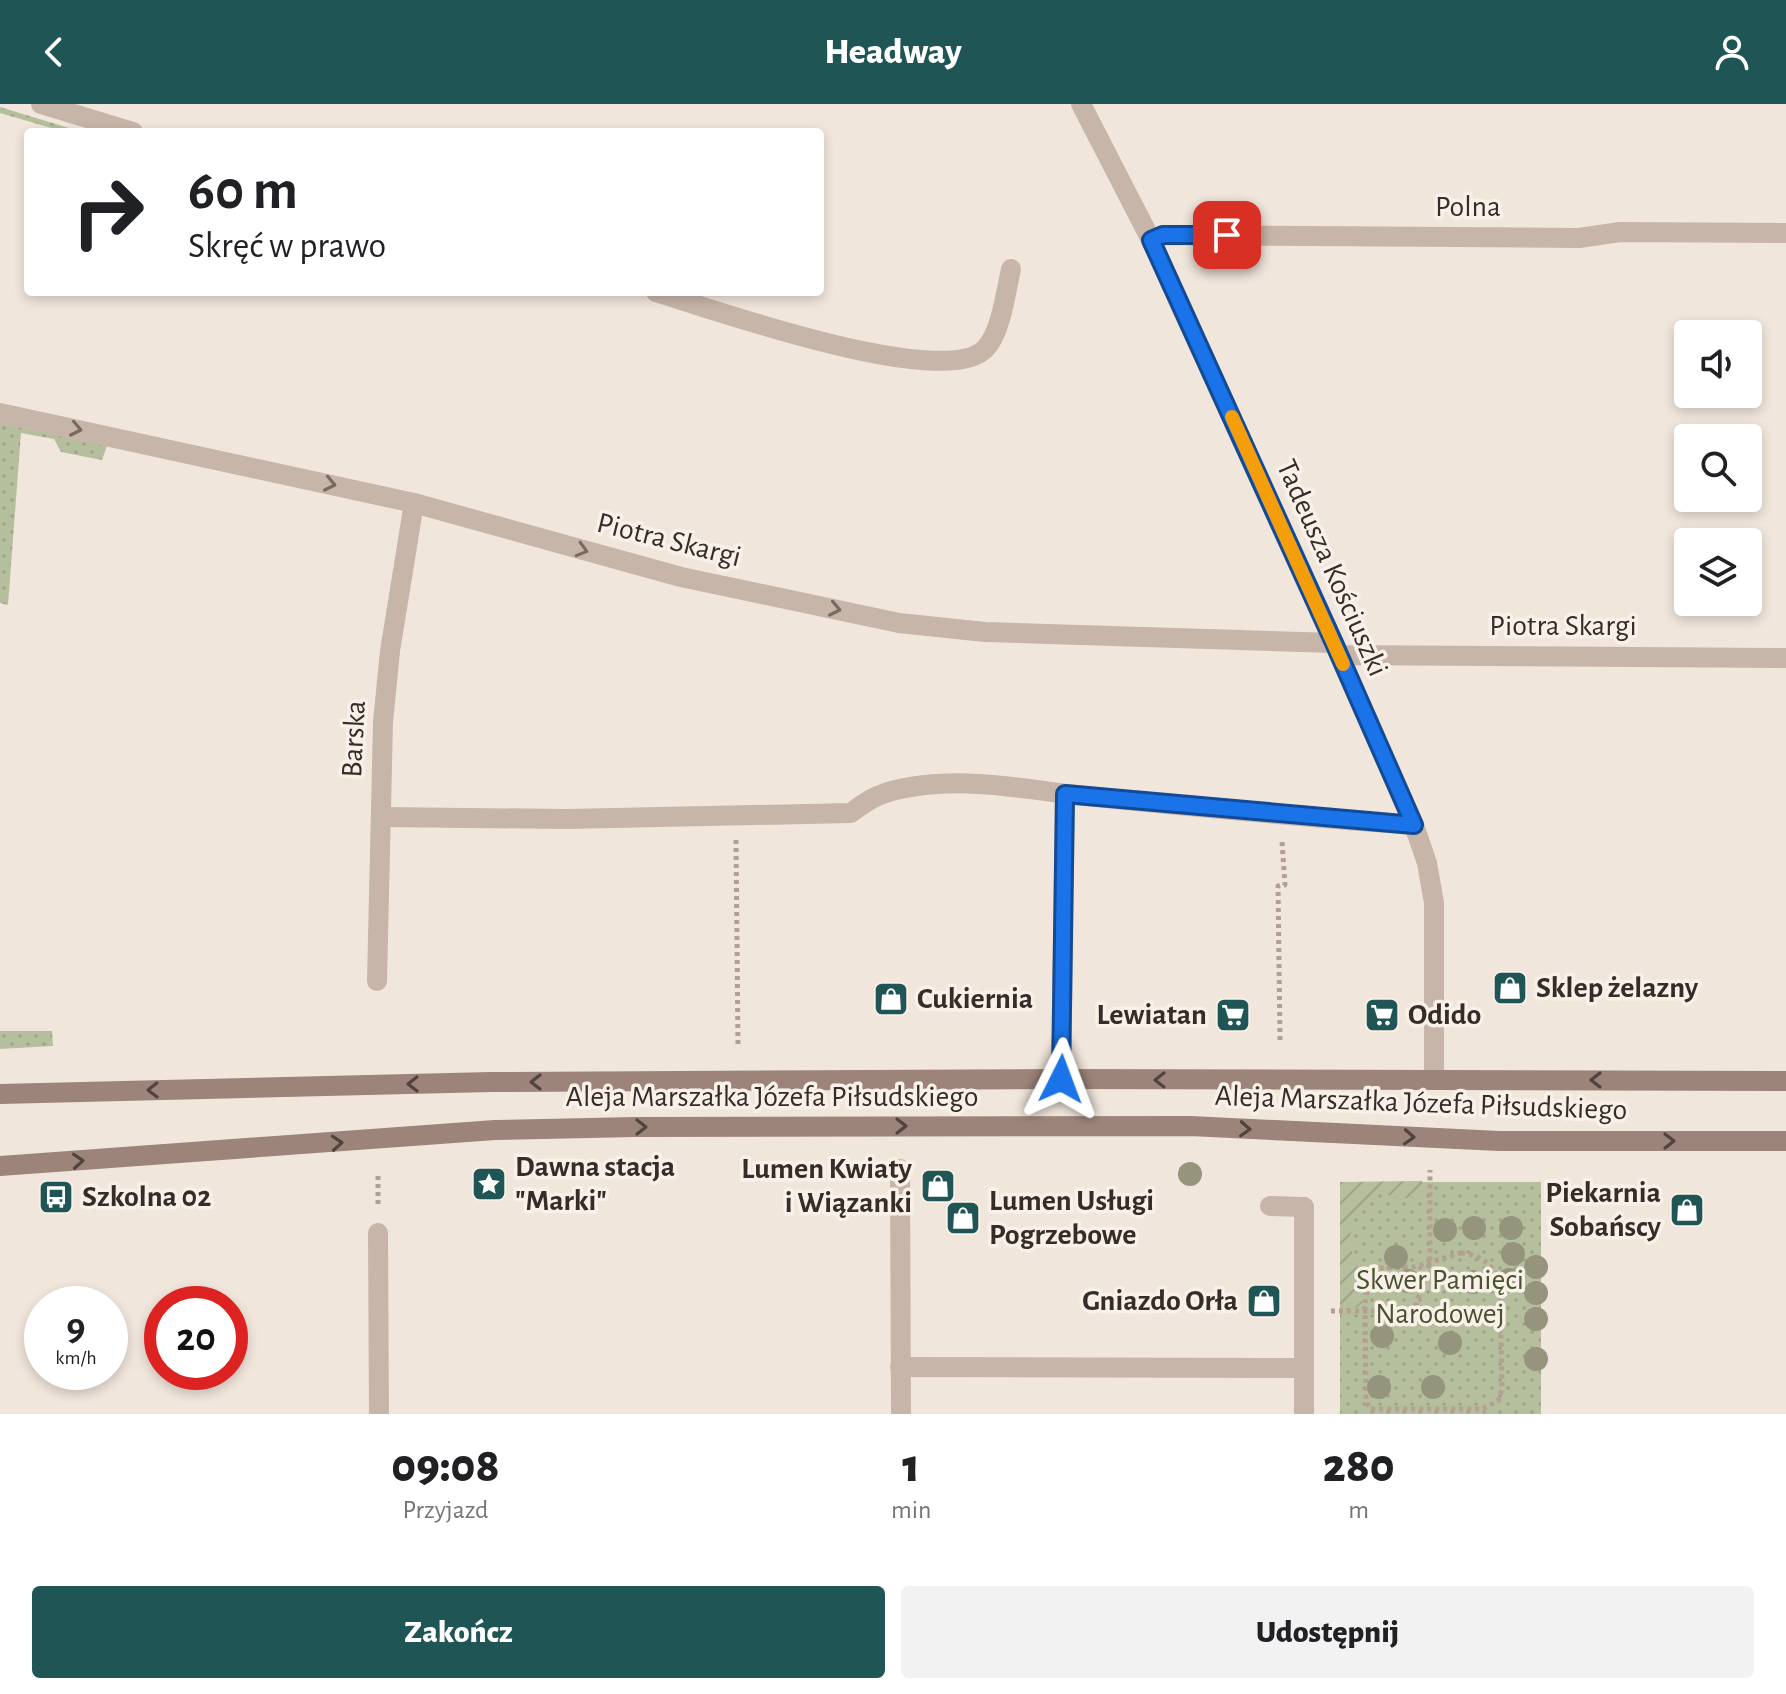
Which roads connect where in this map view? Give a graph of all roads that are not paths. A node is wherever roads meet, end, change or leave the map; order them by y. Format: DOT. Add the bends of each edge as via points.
graph roads {
  1 [pos="41,104"];
  2 [pos="1081,104"];
  3 [pos="120,128"];
  4 [pos="1786,233"];
  5 [pos="1151,240"];
  6 [pos="1011,269"];
  7 [pos="669,296"];
  8 [pos="0,413"];
  9 [pos="414,503"];
  10 [pos="1337,649"];
  11 [pos="1786,658"];
  12 [pos="1065,794"];
  13 [pos="381,817"];
  14 [pos="1414,825"];
  15 [pos="377,981"];
  16 [pos="1061,1079"];
  17 [pos="1434,1080"];
  18 [pos="1786,1081"];
  19 [pos="0,1094"];
  20 [pos="1786,1141"];
  21 [pos="0,1166"];
  22 [pos="900,1169"];
  23 [pos="1270,1206"];
  24 [pos="378,1233"];
  25 [pos="900,1367"];
  26 [pos="1304,1368"];
  27 [pos="379,1414"];
  28 [pos="901,1414"];
  29 [pos="1304,1414"];
  1 -- 3 [label="street"];
  2 -- 5 [label="street, Tadeusza Kościuszki"];
  4 -- 5 [label="street, Polna" via="1620,232 1579,238 1163,235"];
  5 -- 10 [label="street, Tadeusza Kościuszki"];
  6 -- 7 [label="street" via="987,348 972,358 871,353"];
  8 -- 9 [label="street, Piotra Skargi, one-way"];
  9 -- 10 [label="street, Piotra Skargi, one-way" via="681,577 899,623"];
  9 -- 13 [label="street, Barska" via="390,651"];
  10 -- 11 [label="street, Piotra Skargi"];
  10 -- 14 [label="street, Tadeusza Kościuszki"];
  12 -- 13 [label="street" via="980,783 913,786 874,796 851,813"];
  12 -- 14 [label="street"];
  12 -- 16 [label="street"];
  13 -- 15 [label="street, Barska"];
  14 -- 17 [label="street, Tadeusza Kościuszki" via="1434,903"];
  17 -- 16 [label="main road, Aleja Marszałka Józefa Piłsudskiego, one-way"];
  16 -- 19 [label="main road, Aleja Marszałka Józefa Piłsudskiego, one-way" via="491,1082"];
  18 -- 17 [label="main road, Aleja Marszałka Józefa Piłsudskiego, one-way"];
  21 -- 20 [label="main road, Aleja Marszałka Józefa Piłsudskiego, one-way" via="495,1130 635,1127 1190,1126 1499,1141"];
  22 -- 25 [label="street"];
  23 -- 26 [label="street" via="1304,1207"];
  24 -- 27 [label="street"];
  25 -- 26 [label="street"];
  25 -- 28 [label="street"];
  26 -- 29 [label="street"];
}
